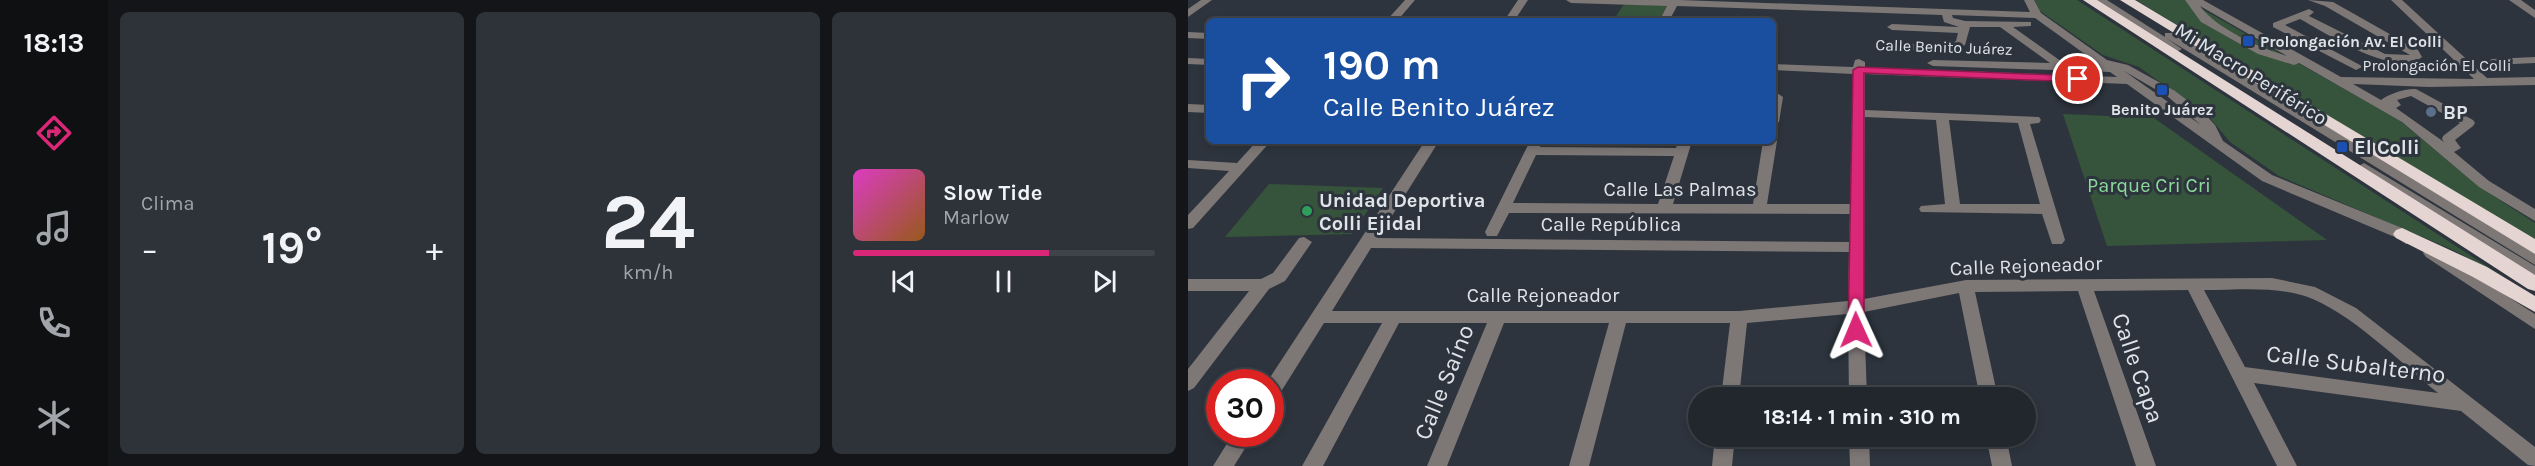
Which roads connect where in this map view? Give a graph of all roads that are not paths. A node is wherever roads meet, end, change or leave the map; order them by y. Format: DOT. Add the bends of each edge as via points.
graph roads {
  1 [pos="1206,0"];
  2 [pos="1410,0"];
  3 [pos="1523,0"];
  4 [pos="1570,0"];
  5 [pos="1587,0"];
  6 [pos="2029,0"];
  7 [pos="2089,0"];
  8 [pos="2100,0"];
  9 [pos="2112,0"];
  10 [pos="2126,0"];
  11 [pos="2132,0"];
  12 [pos="2190,0"];
  13 [pos="2196,0"];
  14 [pos="2313,0"];
  15 [pos="2396,0"];
  16 [pos="2514,0"];
  17 [pos="1675,1"];
  18 [pos="2329,4"];
  19 [pos="1891,5"];
  20 [pos="1946,12"];
  21 [pos="1188,14"];
  22 [pos="2037,15"];
  23 [pos="2535,15"];
  24 [pos="2152,16"];
  25 [pos="2301,16"];
  26 [pos="1394,18"];
  27 [pos="1511,18"];
  28 [pos="1666,18"];
  29 [pos="2048,23"];
  30 [pos="2002,24"];
  31 [pos="1892,27"];
  32 [pos="1964,27"];
  33 [pos="1188,35"];
  34 [pos="1206,36"];
  35 [pos="2084,48"];
  36 [pos="1776,57"];
  37 [pos="2097,57"];
  38 [pos="2535,60"];
  39 [pos="1188,61"];
  40 [pos="1206,62"];
  41 [pos="2492,62"];
  42 [pos="1948,63"];
  43 [pos="1858,65"];
  44 [pos="2059,65"];
  45 [pos="1776,67"];
  46 [pos="2355,67"];
  47 [pos="2113,69"];
  48 [pos="2325,72"];
  49 [pos="2340,80"];
  50 [pos="2130,81"];
  51 [pos="2535,81"];
  52 [pos="2484,82"];
  53 [pos="2377,102"];
  54 [pos="1188,108"];
  55 [pos="1206,109"];
  56 [pos="1858,113"];
  57 [pos="1942,117"];
  58 [pos="2218,143"];
  59 [pos="1261,144"];
  60 [pos="1430,144"];
  61 [pos="1770,144"];
  62 [pos="1534,146"];
  63 [pos="2439,146"];
  64 [pos="1683,147"];
  65 [pos="1188,164"];
  66 [pos="1240,167"];
  67 [pos="1503,208"];
  68 [pos="1664,208"];
  69 [pos="1759,208"];
  70 [pos="1857,209"];
  71 [pos="1926,209"];
  72 [pos="1953,209"];
  73 [pos="2048,209"];
  74 [pos="2535,216"];
  75 [pos="1188,224"];
  76 [pos="1492,232"];
  77 [pos="2402,234"];
  78 [pos="2056,240"];
  79 [pos="1304,242"];
  80 [pos="1366,243"];
  81 [pos="1856,247"];
  82 [pos="2535,248"];
  83 [pos="2535,259"];
  84 [pos="2535,274"];
  85 [pos="2535,284"];
  86 [pos="1188,285"];
  87 [pos="1263,285"];
  88 [pos="1966,286"];
  89 [pos="2084,286"];
  90 [pos="2194,286"];
  91 [pos="2535,305"];
  92 [pos="1856,307"];
  93 [pos="1319,317"];
  94 [pos="1394,317"];
  95 [pos="1498,317"];
  96 [pos="1619,317"];
  97 [pos="1739,317"];
  98 [pos="2535,322"];
  99 [pos="1284,371"];
  100 [pos="2241,374"];
  101 [pos="1188,383"];
  102 [pos="1731,387"];
  103 [pos="1858,387"];
  104 [pos="1987,387"];
  105 [pos="2465,404"];
  106 [pos="1235,447"];
  107 [pos="1724,447"];
  108 [pos="1860,447"];
  109 [pos="1998,447"];
  110 [pos="2535,459"];
  111 [pos="1223,466"];
  112 [pos="1312,466"];
  113 [pos="1437,466"];
  114 [pos="1579,466"];
  115 [pos="1722,466"];
  116 [pos="1860,466"];
  117 [pos="2002,466"];
  118 [pos="2146,466"];
  119 [pos="2287,466"];
  1 -- 21 [label="street"];
  2 -- 26 [label="street"];
  3 -- 27 [label="street"];
  4 -- 5 [label="street"];
  5 -- 17 [label="street"];
  6 -- 22 [label="street"];
  7 -- 85 [label="highway"];
  8 -- 84 [label="street, Mi Macro Periférico"];
  9 -- 83 [label="street, Mi Macro Periférico"];
  10 -- 24 [label="highway"];
  11 -- 24 [label="highway"];
  12 -- 48 [label="street" via="2205,20 2262,52"];
  13 -- 48 [label="street"];
  14 -- 18 [label="street"];
  15 -- 52 [label="street"];
  16 -- 23 [label="street"];
  17 -- 19 [label="street"];
  17 -- 28 [label="street"];
  18 -- 25 [label="street"];
  18 -- 25 [label="street" via="2405,46 2416,57 2382,57"];
  19 -- 20 [label="street"];
  19 -- 31 [label="street"];
  20 -- 22 [label="street"];
  20 -- 32 [label="street" via="1948,20"];
  22 -- 29 [label="street"];
  24 -- 82 [label="highway"];
  25 -- 46 [label="street" via="2277,26"];
  29 -- 30 [label="street"];
  29 -- 35 [label="street"];
  30 -- 32 [label="street"];
  30 -- 44 [label="street"];
  31 -- 32 [label="street"];
  31 -- 42 [label="street" via="1894,49"];
  32 -- 42 [label="street" via="1961,43"];
  33 -- 34 [label="street"];
  35 -- 37 [label="street"];
  35 -- 44 [label="street"];
  36 -- 43 [label="street, Calle Benito Juárez"];
  37 -- 47 [label="street"];
  37 -- 58 [label="street" via="2132,69 2201,115"];
  38 -- 41 [label="street"];
  39 -- 40 [label="street"];
  42 -- 43 [label="street, Calle Benito Juárez"];
  42 -- 44 [label="street, Calle Benito Juárez"];
  42 -- 50 [label="street, Calle Benito Juárez"];
  43 -- 45 [label="street, Calle Benito Juárez"];
  43 -- 56 [label="street"];
  44 -- 47 [label="street, Calle Benito Juárez"];
  47 -- 50 [label="street"];
  48 -- 49 [label="street"];
  49 -- 52 [label="street, Prolongación El Colli"];
  49 -- 53 [label="street"];
  50 -- 58 [label="street"];
  51 -- 52 [label="street, Prolongación El Colli"];
  53 -- 63 [label="street"];
  53 -- 63 [label="street" via="2395,105 2389,99 2412,92 2469,123 2448,139 2454,148"];
  54 -- 55 [label="street"];
  56 -- 57 [label="street"];
  56 -- 70 [label="street"];
  57 -- 72 [label="street"];
  57 -- 73 [label="street" via="2029,120"];
  58 -- 77 [label="street" via="2267,178"];
  59 -- 66 [label="street"];
  60 -- 80 [label="street"];
  61 -- 69 [label="street"];
  62 -- 64 [label="street"];
  62 -- 67 [label="street"];
  63 -- 74 [label="street" via="2484,184"];
  64 -- 68 [label="street"];
  65 -- 66 [label="street"];
  66 -- 75 [label="street"];
  67 -- 68 [label="street, Calle Las Palmas"];
  67 -- 76 [label="street"];
  68 -- 69 [label="street, Calle Las Palmas"];
  69 -- 70 [label="street, Calle Las Palmas"];
  70 -- 81 [label="street"];
  71 -- 72 [label="street"];
  72 -- 73 [label="street"];
  73 -- 78 [label="street"];
  77 -- 91 [label="highway" via="2480,272"];
  77 -- 98 [label="street"];
  79 -- 87 [label="street" via="1279,277"];
  80 -- 81 [label="street, Calle República"];
  80 -- 93 [label="street"];
  81 -- 92 [label="street"];
  86 -- 87 [label="street"];
  87 -- 101 [label="street"];
  88 -- 89 [label="street, Calle Rejoneador"];
  88 -- 92 [label="street, Calle Rejoneador"];
  88 -- 104 [label="street"];
  89 -- 90 [label="street, Calle Rejoneador"];
  89 -- 118 [label="street, Calle Capa"];
  90 -- 100 [label="street"];
  90 -- 105 [label="street, Calle Rejoneador" via="2272,284 2309,291 2349,312"];
  92 -- 97 [label="street, Calle Rejoneador"];
  92 -- 103 [label="street"];
  93 -- 94 [label="street, Calle Rejoneador"];
  93 -- 99 [label="street"];
  94 -- 95 [label="street, Calle Rejoneador"];
  94 -- 112 [label="street"];
  95 -- 96 [label="street, Calle Rejoneador"];
  95 -- 113 [label="street, Calle Saíno"];
  96 -- 97 [label="street, Calle Rejoneador"];
  96 -- 114 [label="street"];
  97 -- 102 [label="street"];
  100 -- 105 [label="street, Calle Subalterno"];
  100 -- 119 [label="street"];
  105 -- 110 [label="street, Calle Rejoneador"];
  106 -- 111 [label="street"];
  107 -- 115 [label="street"];
  108 -- 116 [label="street"];
  109 -- 117 [label="street"];
}
